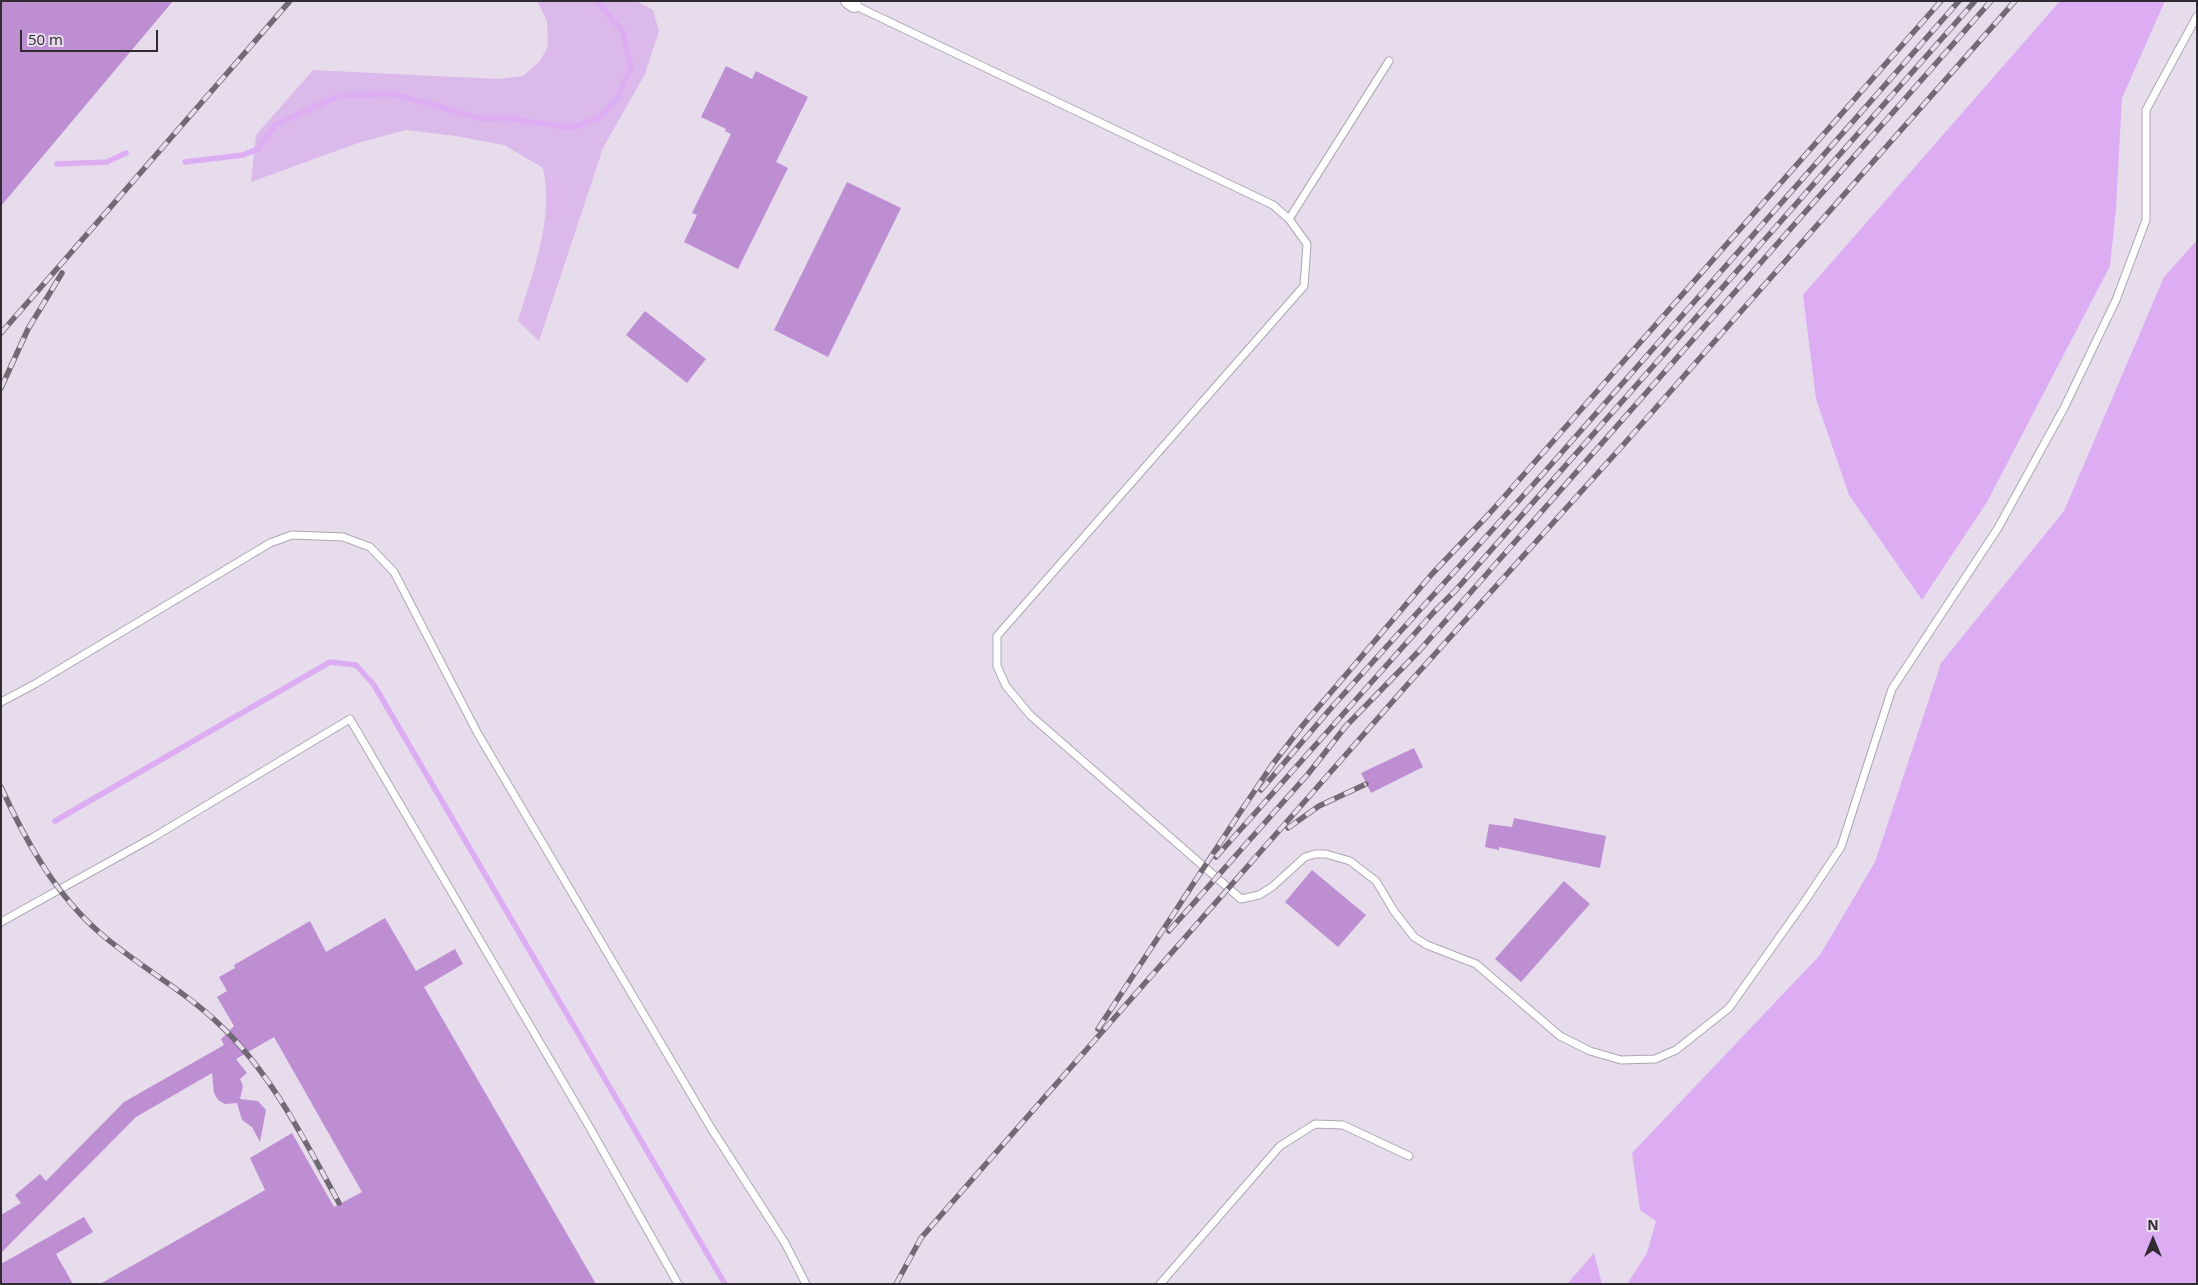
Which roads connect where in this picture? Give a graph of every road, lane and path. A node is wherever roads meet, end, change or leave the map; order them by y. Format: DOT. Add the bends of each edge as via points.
graph roads {
  1 [pos="851,3"];
  2 [pos="2197,16"];
  3 [pos="1389,61"];
  4 [pos="1289,219"];
  5 [pos="1,702"];
  6 [pos="1,922"];
  7 [pos="1409,1156"];
  8 [pos="678,1284"];
  9 [pos="806,1284"];
  10 [pos="1160,1284"];
  1 -- 4 [label="lane" via="1273,205"];
  2 -- 4 [label="lane" via="2146,110 2146,220 2116,300 2064,408 1998,528 1892,689 1841,847 1729,1008 1676,1050 1655,1059 1620,1060 1590,1051 1560,1036 1476,964 1414,937 1376,882 1350,861 1326,854 1305,857 1272,887 1259,895 1241,899 1030,715 1006,686 996,666 997,636 1304,286 1307,244"];
  3 -- 4 [label="lane"];
  5 -- 9 [label="lane" via="270,543 292,535 343,537 370,547 394,572 478,734 711,1128 785,1243"];
  6 -- 8 [label="lane" via="152,838 350,719"];
  7 -- 10 [label="lane" via="1342,1125 1315,1124 1280,1146"];
}
